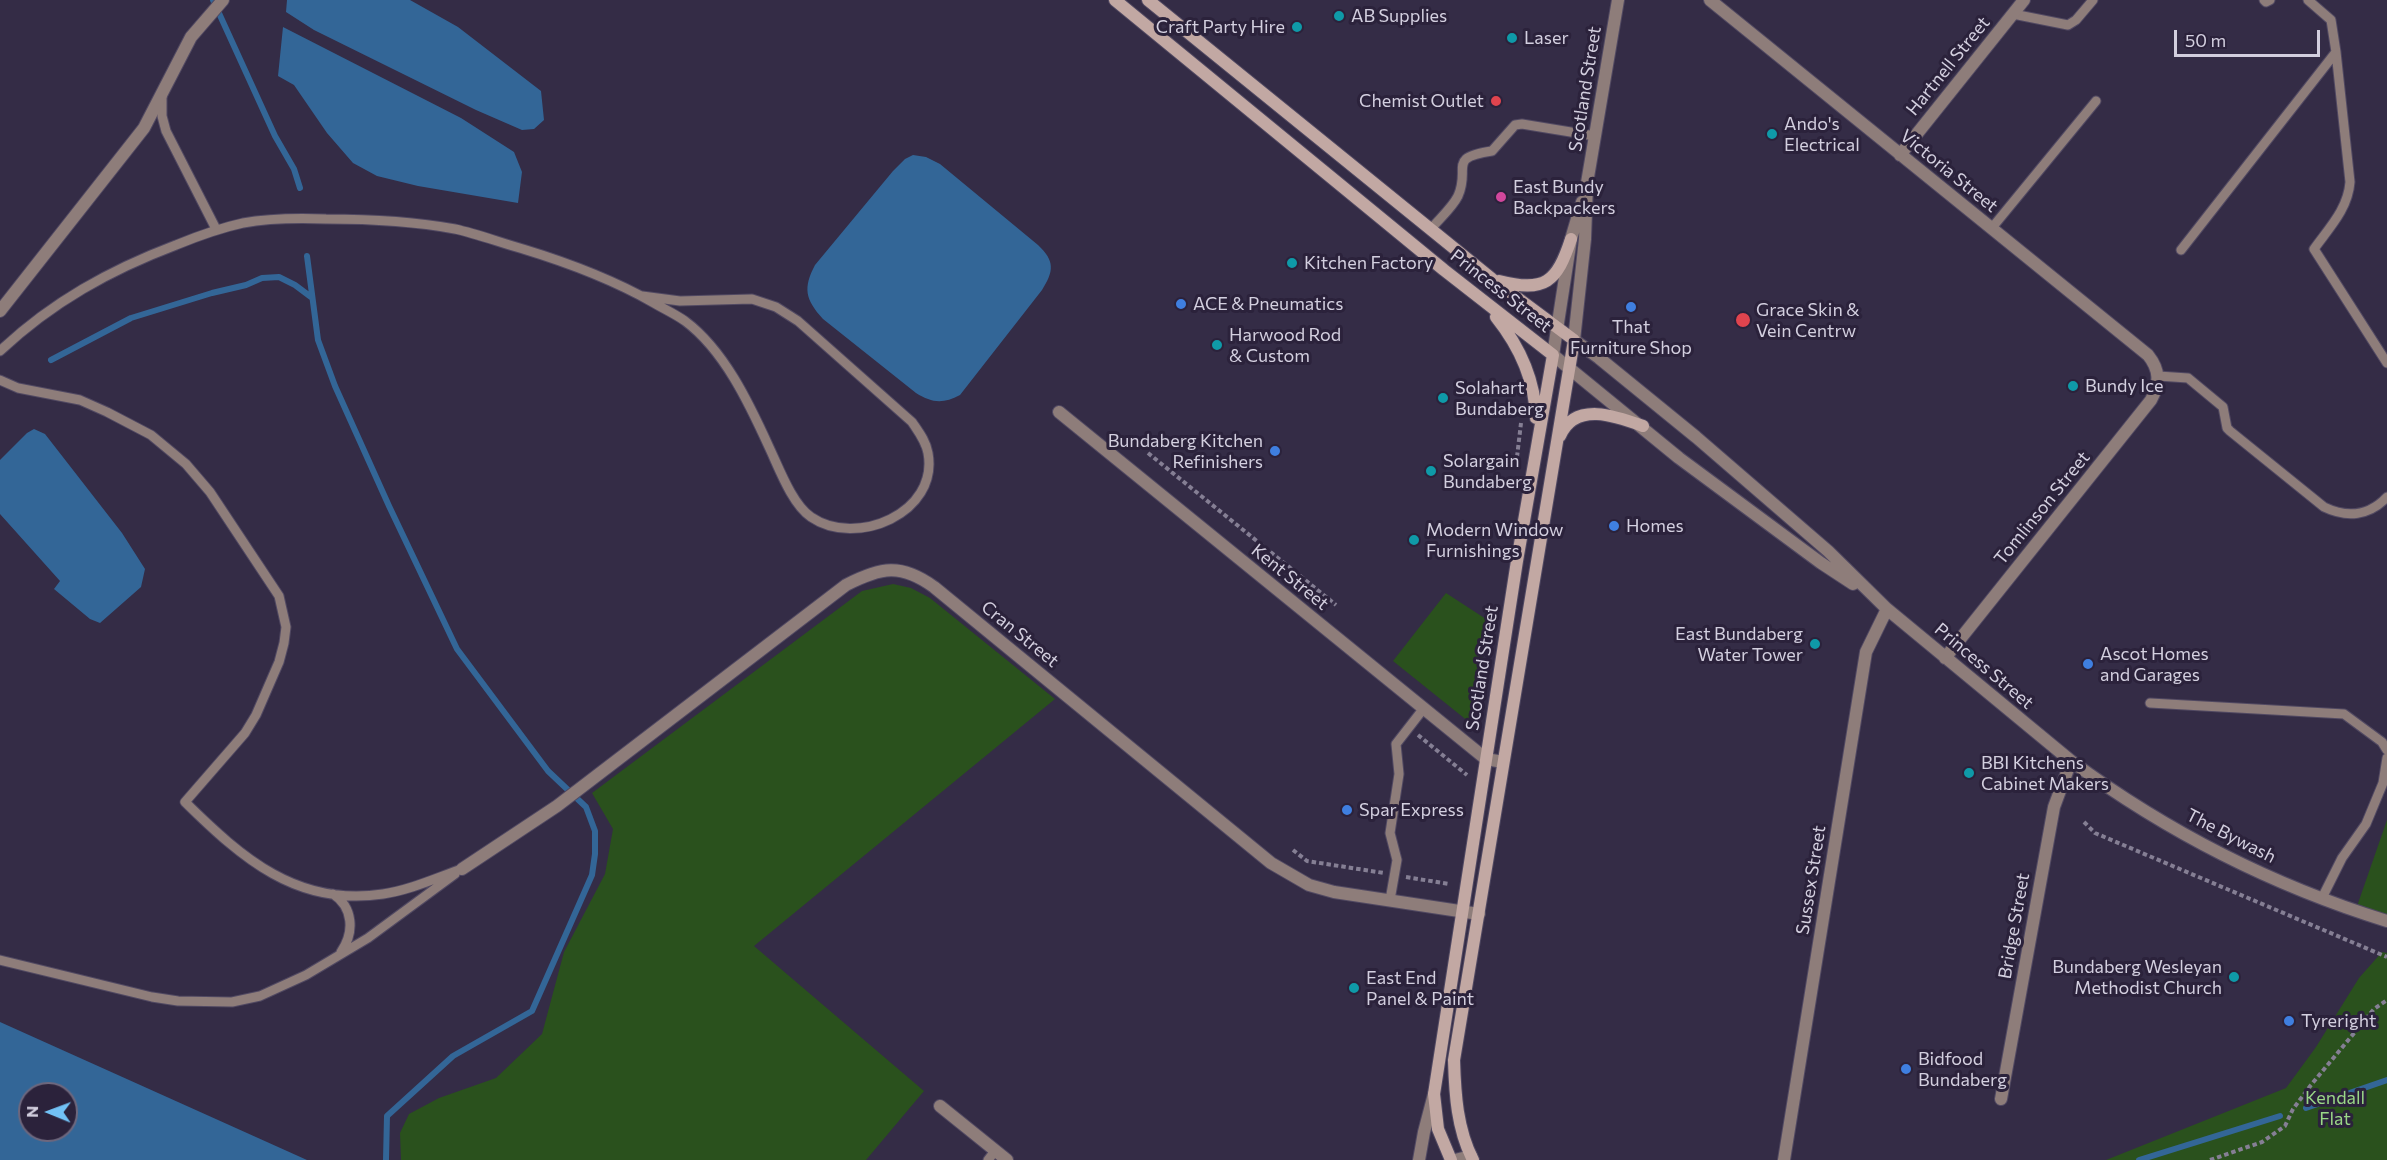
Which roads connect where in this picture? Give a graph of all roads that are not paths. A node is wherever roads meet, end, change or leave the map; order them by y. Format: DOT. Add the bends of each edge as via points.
graph roads {
  1 [pos="223,0"];
  2 [pos="1115,0"];
  3 [pos="1148,0"];
  4 [pos="1618,0"];
  5 [pos="1710,0"];
  6 [pos="2024,0"];
  7 [pos="2093,0"];
  8 [pos="2264,0"];
  9 [pos="2270,0"];
  10 [pos="2308,0"];
  11 [pos="2013,14"];
  12 [pos="2336,52"];
  13 [pos="162,92"];
  14 [pos="2096,101"];
  15 [pos="1595,136"];
  16 [pos="1900,155"];
  17 [pos="1587,183"];
  18 [pos="216,229"];
  19 [pos="1431,229"];
  20 [pos="1991,229"];
  21 [pos="1571,239"];
  22 [pos="2181,250"];
  23 [pos="1492,279"];
  24 [pos="642,296"];
  25 [pos="1483,300"];
  26 [pos="0,311"];
  27 [pos="1558,330"];
  28 [pos="1574,340"];
  29 [pos="0,351"];
  30 [pos="1553,355"];
  31 [pos="2387,363"];
  32 [pos="1569,368"];
  33 [pos="2158,376"];
  34 [pos="0,380"];
  35 [pos="1059,412"];
  36 [pos="1643,426"];
  37 [pos="1537,444"];
  38 [pos="1556,446"];
  39 [pos="2387,497"];
  40 [pos="1874,598"];
  41 [pos="1887,609"];
  42 [pos="1945,658"];
  43 [pos="2150,703"];
  44 [pos="1424,708"];
  45 [pos="2387,750"];
  46 [pos="2387,758"];
  47 [pos="1486,759"];
  48 [pos="2071,761"];
  49 [pos="1503,762"];
  50 [pos="462,869"];
  51 [pos="332,894"];
  52 [pos="2322,898"];
  53 [pos="1390,900"];
  54 [pos="1462,911"];
  55 [pos="1479,914"];
  56 [pos="2387,921"];
  57 [pos="340,954"];
  58 [pos="0,960"];
  59 [pos="1434,1094"];
  60 [pos="2001,1099"];
  61 [pos="940,1106"];
  62 [pos="992,1155"];
  63 [pos="1471,1159"];
  64 [pos="1007,1160"];
  65 [pos="1419,1160"];
  66 [pos="1453,1160"];
  67 [pos="1784,1160"];
  1 -- 13 [label="street" via="182,52"];
  2 -- 25 [label="main road, Princess Street"];
  3 -- 19 [label="main road, Princess Street"];
  4 -- 15 [label="street, Scotland Street"];
  5 -- 16 [label="street, Victoria Street"];
  6 -- 11 [label="street, Hartnell Street"];
  7 -- 11 [label="lane" via="2068,25"];
  8 -- 9 [label="lane"];
  10 -- 12 [label="lane" via="2331,20"];
  11 -- 16 [label="street, Hartnell Street"];
  12 -- 22 [label="lane"];
  12 -- 31 [label="lane" via="2349,192 2343,209 2314,249"];
  13 -- 18 [label="lane" via="166,131"];
  13 -- 26 [label="street" via="144,128"];
  14 -- 20 [label="lane"];
  15 -- 17 [label="street, Scotland Street"];
  15 -- 19 [label="lane" via="1515,125 1492,151 1473,154 1464,162 1458,195"];
  16 -- 20 [label="street, Victoria Street"];
  17 -- 21 [label="street, Scotland Street"];
  17 -- 28 [label="street, Scotland Street"];
  18 -- 24 [label="lane" via="284,218 406,222 458,230 554,259"];
  18 -- 29 [label="lane" via="106,274 46,311"];
  19 -- 23 [label="main road, Princess Street"];
  20 -- 33 [label="street, Victoria Street" via="2148,356"];
  21 -- 23 [label="main road" via="1563,264 1542,284 1520,286"];
  21 -- 27 [label="street, Scotland Street"];
  23 -- 27 [label="main road, Princess Street"];
  24 -- 24 [label="lane" via="685,321 723,360 804,512 829,526 862,529 898,515 914,502 924,488 928,471 923,439 912,422 798,321 776,307 752,299 680,301"];
  25 -- 30 [label="main road, Princess Street"];
  25 -- 37 [label="main road" via="1514,341 1527,368 1534,395"];
  27 -- 28 [label="main road, Princess Street"];
  27 -- 30 [label="street, Scotland Street"];
  28 -- 32 [label="main road, Scotland Street"];
  28 -- 40 [label="street, Princess Street" via="1713,452 1828,551"];
  30 -- 32 [label="street, Princess Street"];
  30 -- 37 [label="main road, Scotland Street"];
  32 -- 36 [label="street, Princess Street"];
  32 -- 38 [label="main road, Scotland Street"];
  33 -- 39 [label="lane" via="2188,378 2223,407 2230,431 2324,507 2342,514 2362,513"];
  33 -- 42 [label="street, Tomlinson Street" via="2151,400"];
  34 -- 51 [label="lane" via="18,388 80,400 151,435 186,464 210,492 279,596 286,627 284,643 256,716 184,802 229,845 267,872 293,884"];
  35 -- 44 [label="street, Kent Street"];
  36 -- 38 [label="main road" via="1608,414 1582,415 1567,424"];
  36 -- 40 [label="street, Princess Street" via="1679,458"];
  37 -- 47 [label="main road, Scotland Street"];
  38 -- 49 [label="main road, Scotland Street"];
  40 -- 41 [label="street, Princess Street"];
  41 -- 42 [label="street, Princess Street"];
  41 -- 67 [label="street, Sussex Street" via="1866,652"];
  42 -- 48 [label="street, Princess Street"];
  43 -- 45 [label="lane" via="2339,713 2382,742"];
  44 -- 47 [label="street, Kent Street"];
  44 -- 53 [label="lane" via="1395,748 1399,774 1390,833 1396,860"];
  46 -- 52 [label="lane" via="2383,783 2366,824 2342,858"];
  47 -- 49 [label="street, Kent Street"];
  47 -- 54 [label="main road, Scotland Street"];
  48 -- 52 [label="street, The Bywash" via="2194,839"];
  48 -- 60 [label="street, Bridge Street" via="2054,807"];
  49 -- 55 [label="main road, Scotland Street"];
  50 -- 51 [label="lane" via="382,895"];
  50 -- 53 [label="street, Cran Street" via="557,806 846,585 876,572 903,570 933,586 1289,875 1334,892"];
  50 -- 57 [label="lane"];
  51 -- 57 [label="lane" via="343,901 350,920 347,944"];
  52 -- 56 [label="street, The Bywash"];
  53 -- 54 [label="street, Cran Street"];
  54 -- 55 [label="street, Cran Street"];
  54 -- 59 [label="main road, Scotland Street"];
  55 -- 63 [label="main road, Scotland Street" via="1454,1060 1459,1118"];
  57 -- 58 [label="lane" via="260,996 232,1002 152,997"];
  59 -- 65 [label="street, Scotland Street"];
  59 -- 66 [label="main road" via="1438,1129"];
  61 -- 62 [label="street"];
  62 -- 64 [label="street"];
  63 -- 66 [label="street"];
}
